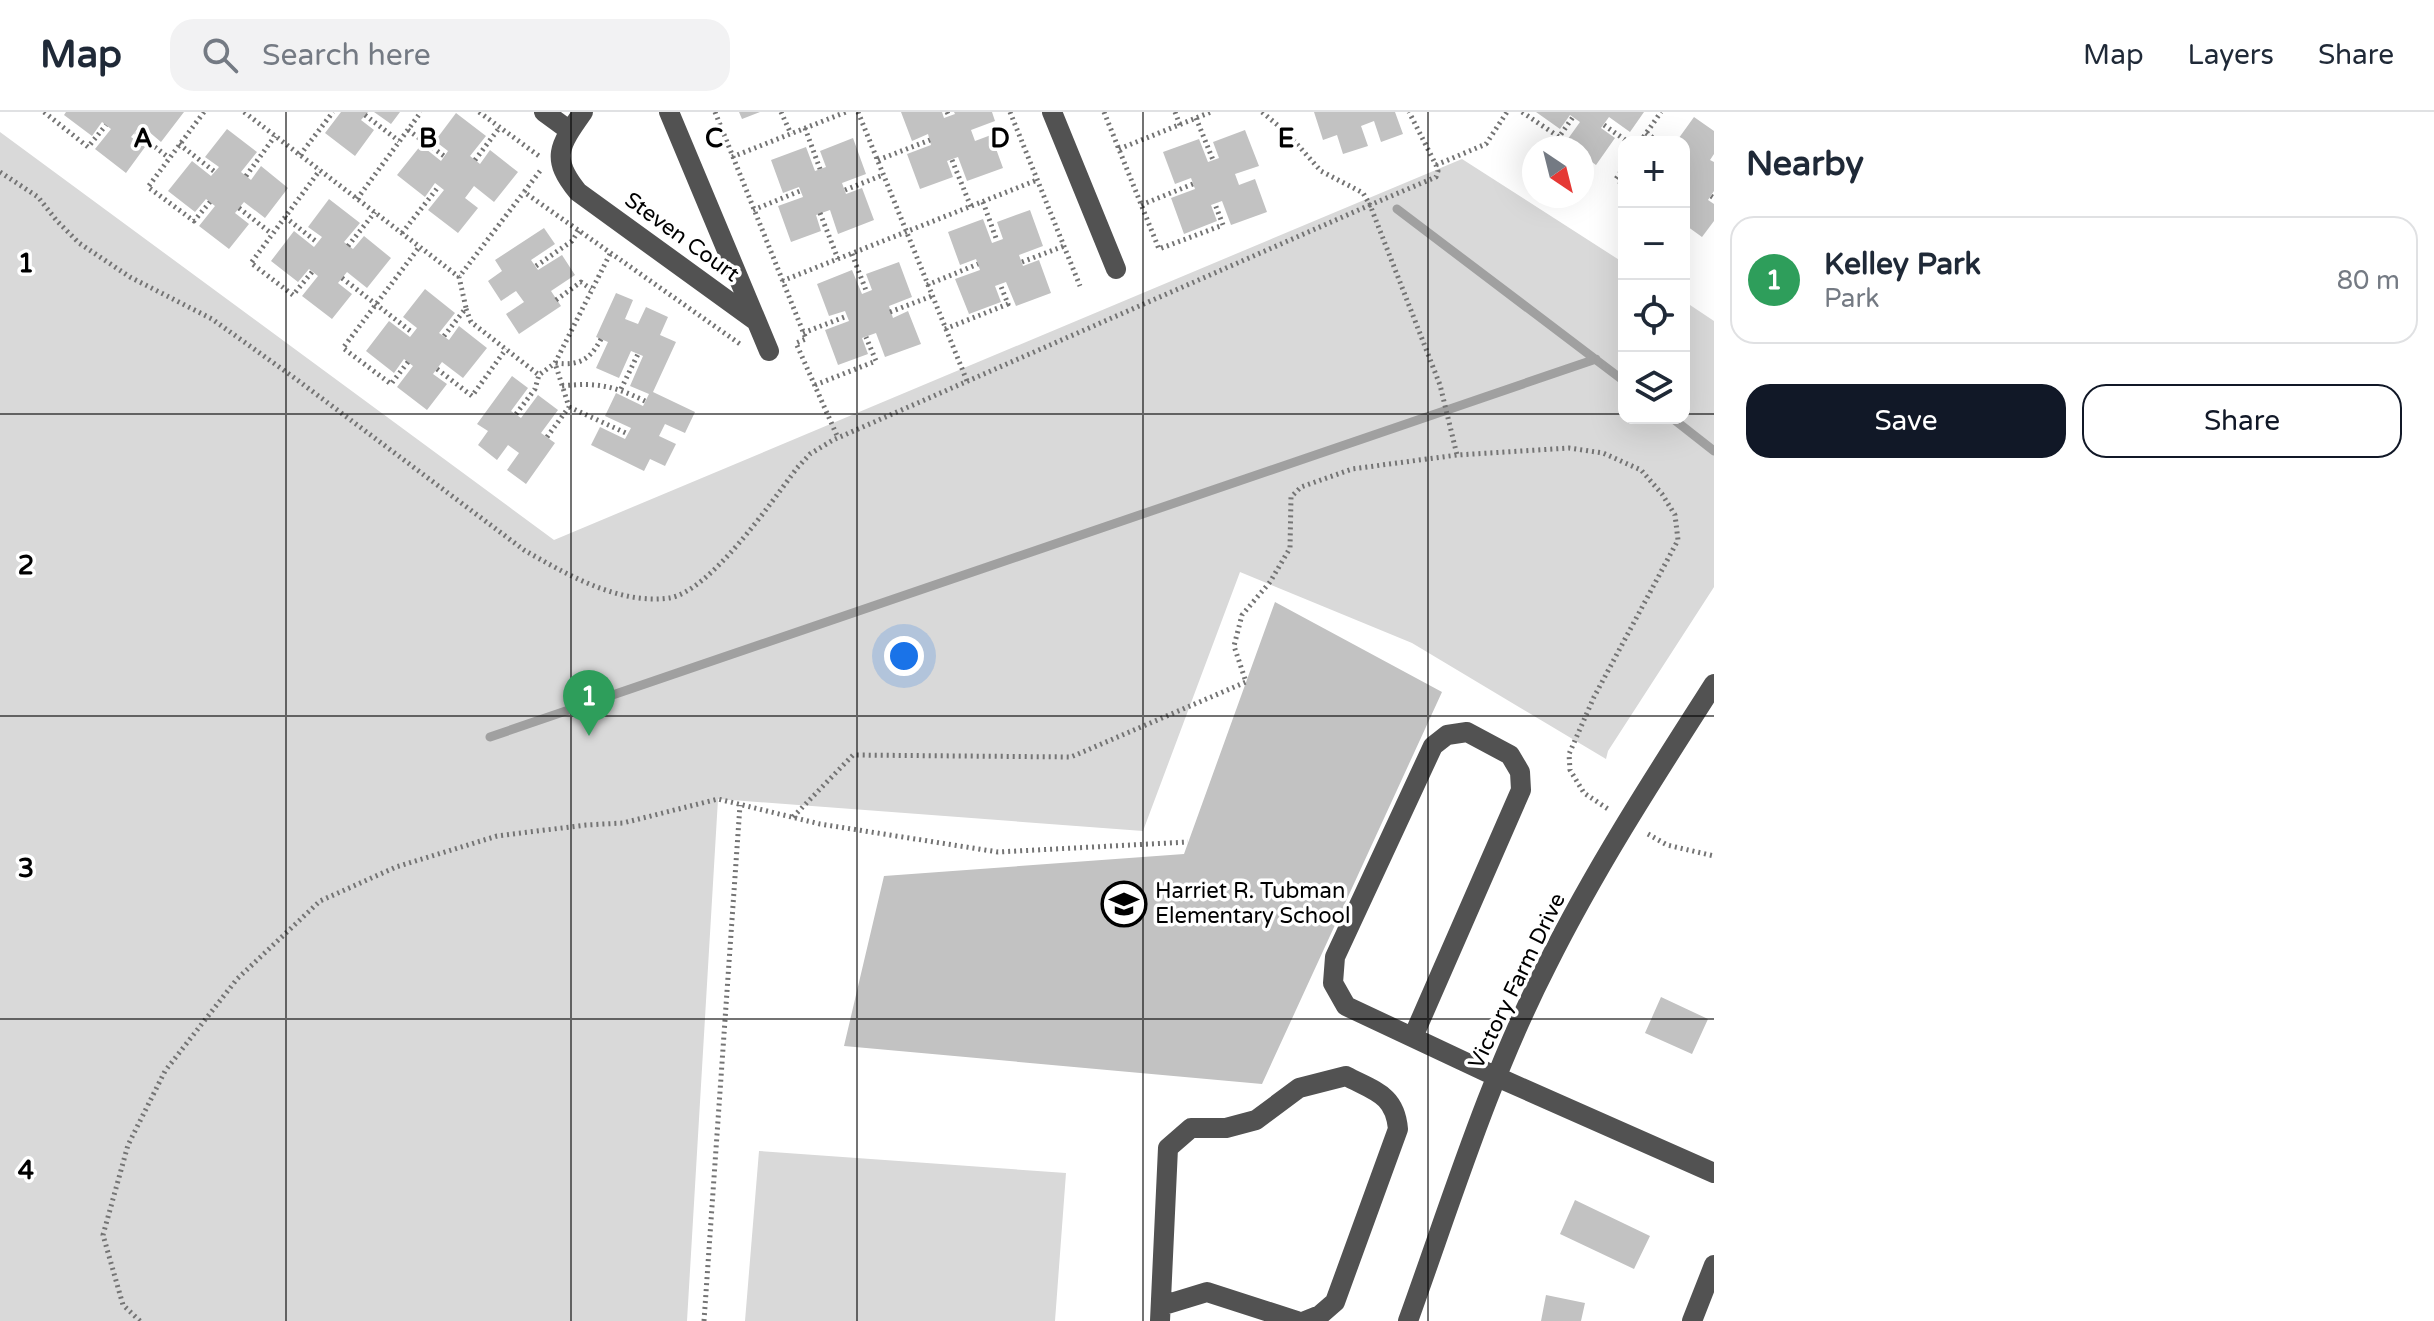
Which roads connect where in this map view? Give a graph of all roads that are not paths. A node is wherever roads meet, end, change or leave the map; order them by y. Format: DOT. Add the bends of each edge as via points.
graph roads {
  1 [pos="544,112"];
  2 [pos="583,112"];
  3 [pos="669,112"];
  4 [pos="1052,112"];
  5 [pos="570,131"];
  6 [pos="1116,269"];
  7 [pos="756,321"];
  8 [pos="779,348"];
  9 [pos="1714,684"];
  10 [pos="1413,1037"];
  11 [pos="1497,1077"];
  12 [pos="1714,1173"];
  13 [pos="1714,1265"];
  14 [pos="1160,1314"];
  15 [pos="1297,1321"];
  16 [pos="1305,1321"];
  17 [pos="1408,1321"];
  18 [pos="1692,1321"];
  1 -- 5 [label="street"];
  2 -- 5 [label="street"];
  3 -- 7 [label="street, Steven Court"];
  4 -- 6 [label="street"];
  5 -- 7 [label="street, Steven Court" via="560,158 563,173 578,192"];
  7 -- 8 [label="street, Steven Court"];
  9 -- 11 [label="street, Victory Farm Drive" via="1615,840 1546,966"];
  10 -- 10 [label="street" via="1521,790 1520,772 1510,755 1467,732 1447,735 1433,746 1335,957 1333,983 1346,1006"];
  10 -- 11 [label="street"];
  11 -- 12 [label="street"];
  11 -- 17 [label="street, Victory Farm Drive"];
  13 -- 18 [label="street"];
  14 -- 15 [label="street" via="1207,1292"];
  14 -- 16 [label="street" via="1168,1148 1191,1128 1226,1128 1256,1120 1299,1088 1346,1076 1388,1099 1398,1129 1335,1302"];
}
